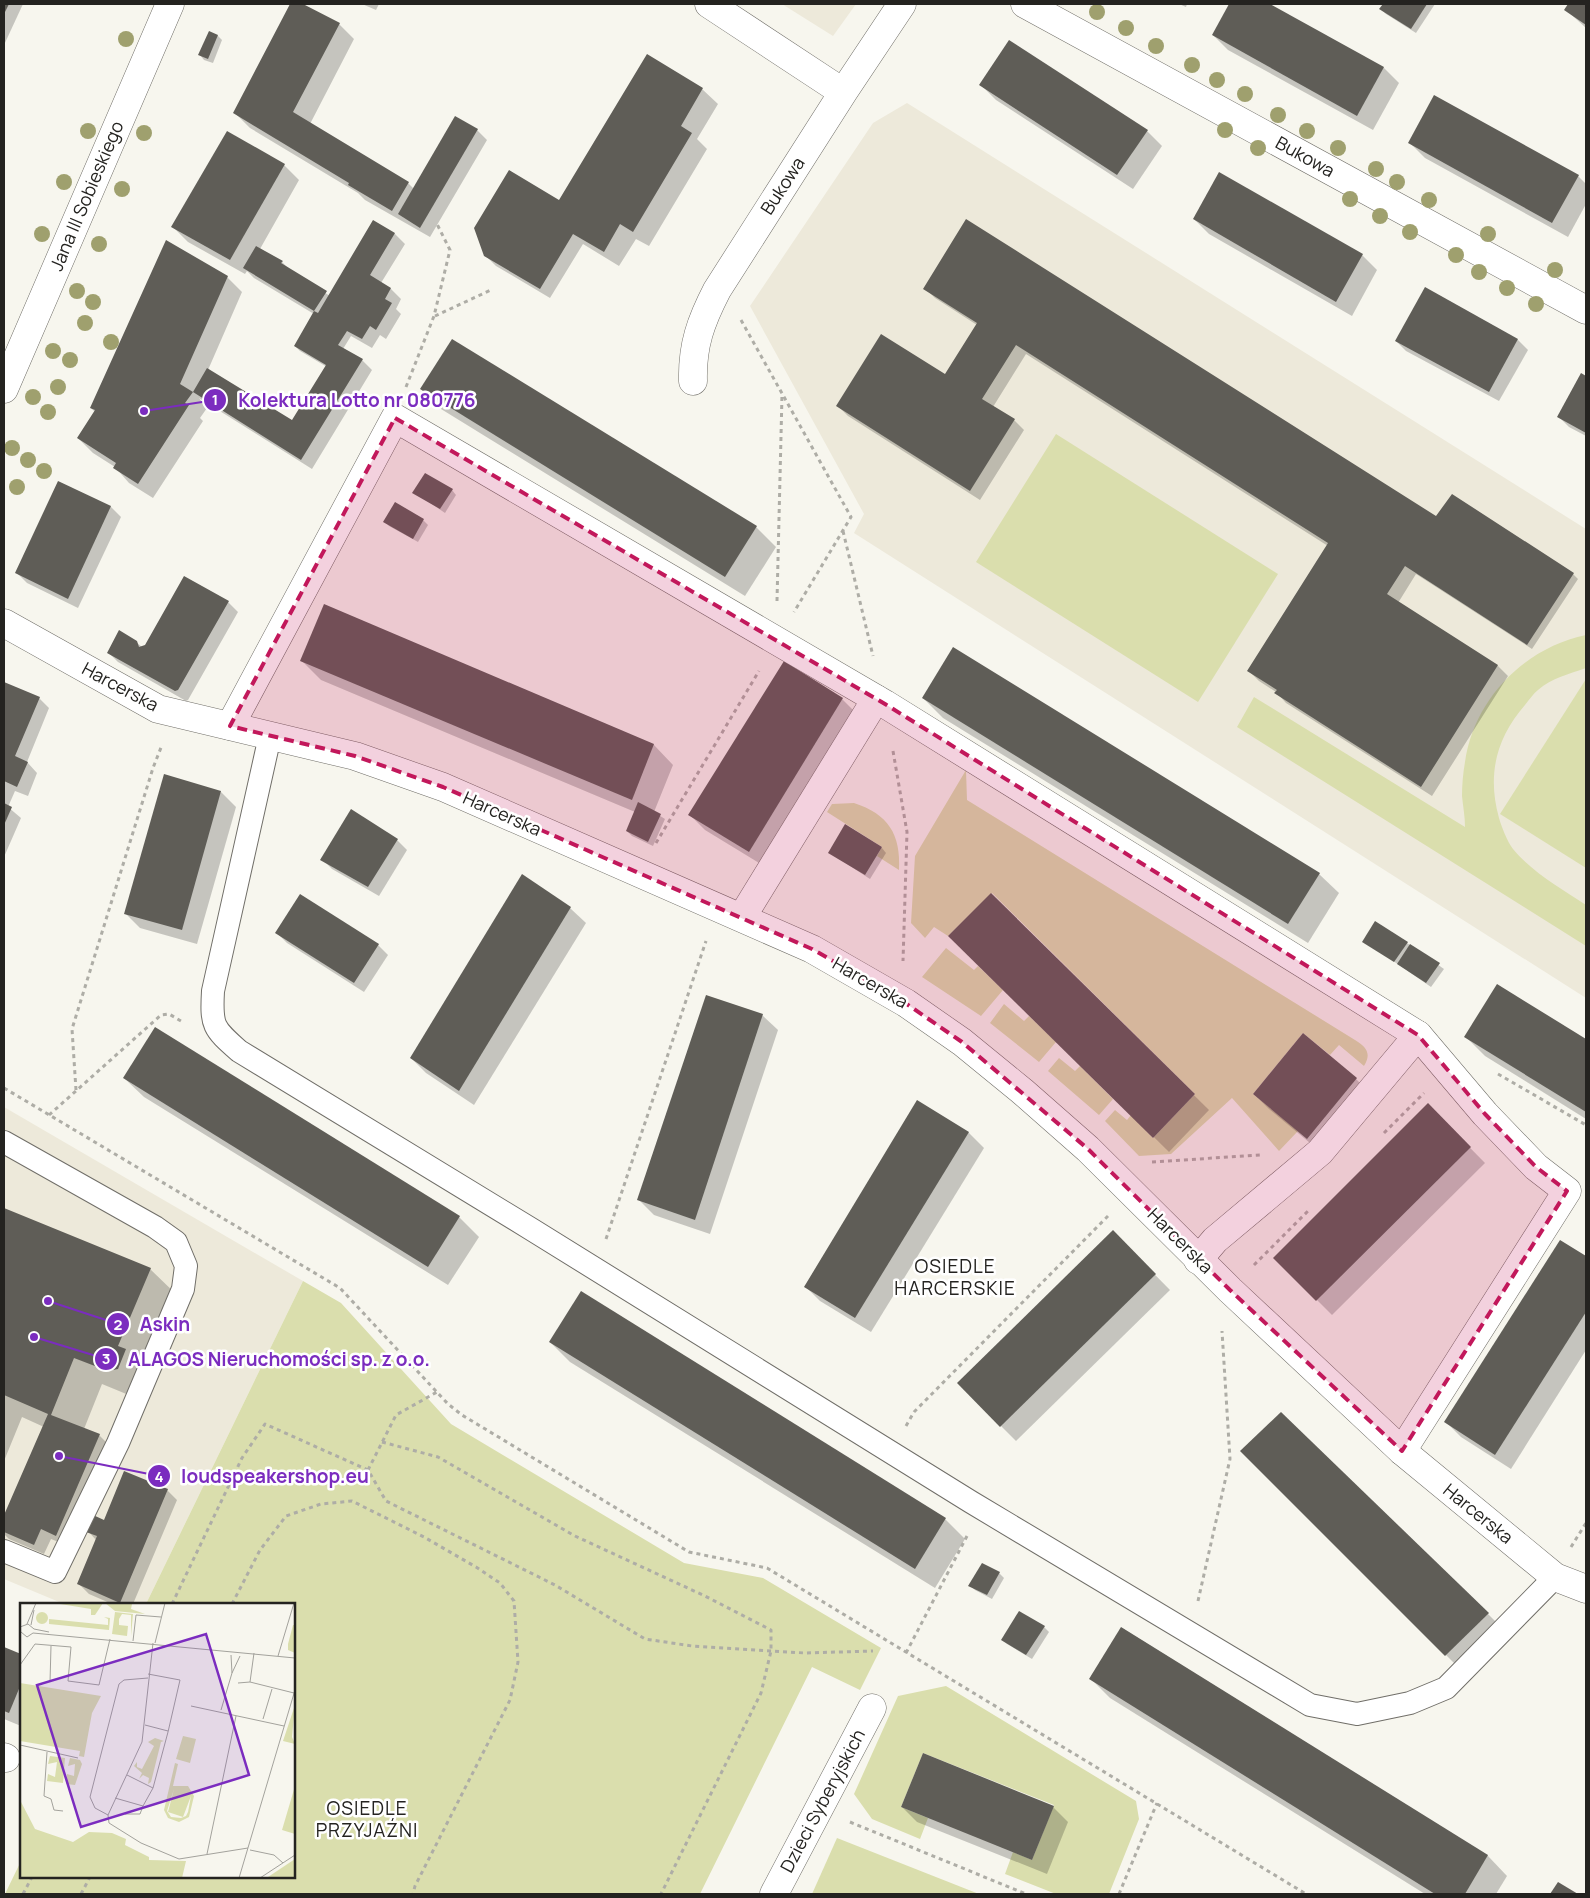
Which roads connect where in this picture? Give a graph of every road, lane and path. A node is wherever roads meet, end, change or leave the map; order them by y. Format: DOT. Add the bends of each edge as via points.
graph roads {
  1 [pos="170,4"];
  2 [pos="709,4"];
  3 [pos="902,4"];
  4 [pos="1025,4"];
  5 [pos="832,85"];
  6 [pos="437,224"];
  7 [pos="493,289"];
  8 [pos="1586,310"];
  9 [pos="434,316"];
  10 [pos="740,317"];
  11 [pos="693,380"];
  12 [pos="4,389"];
  13 [pos="782,393"];
  14 [pos="394,418"];
  15 [pos="4,623"];
  16 [pos="776,642"];
  17 [pos="876,699"];
  18 [pos="230,726"];
  19 [pos="270,736"];
  20 [pos="163,741"];
  21 [pos="652,850"];
  22 [pos="742,917"];
  23 [pos="707,939"];
  24 [pos="1418,1035"];
  25 [pos="1448,1069"];
  26 [pos="1492,1070"];
  27 [pos="4,1088"];
  28 [pos="76,1090"];
  29 [pos="1586,1125"];
  30 [pos="1378,1139"];
  31 [pos="4,1142"];
  32 [pos="1262,1155"];
  33 [pos="1146,1162"];
  34 [pos="1577,1198"];
  35 [pos="1309,1209"];
  36 [pos="1108,1215"];
  37 [pos="1198,1260"];
  38 [pos="1254,1265"];
  39 [pos="593,1268"];
  40 [pos="1221,1322"];
  41 [pos="437,1392"];
  42 [pos="382,1442"];
  43 [pos="1402,1451"];
  44 [pos="892,1452"];
  45 [pos="368,1470"];
  46 [pos="1586,1522"];
  47 [pos="970,1531"];
  48 [pos="1571,1548"];
  49 [pos="4,1551"];
  50 [pos="1555,1577"];
  51 [pos="1586,1589"];
  52 [pos="172,1603"];
  53 [pos="233,1603"];
  54 [pos="1191,1633"];
  55 [pos="771,1651"];
  56 [pos="873,1651"];
  57 [pos="906,1653"];
  58 [pos="872,1708"];
  59 [pos="1157,1803"];
  60 [pos="846,1821"];
  61 [pos="31,1878"];
  62 [pos="89,1878"];
  63 [pos="23,1894"];
  64 [pos="81,1894"];
  65 [pos="413,1894"];
  66 [pos="661,1894"];
  67 [pos="774,1894"];
  68 [pos="1026,1894"];
  69 [pos="1119,1894"];
  70 [pos="1306,1894"];
  1 -- 12 [label="street, Jana III Sobieskiego"];
  2 -- 5 [label="street"];
  3 -- 11 [label="street, Bukowa" via="717,290 698,334"];
  4 -- 8 [label="street, Bukowa"];
  6 -- 9 [label="path" via="450,250"];
  7 -- 9 [label="path"];
  9 -- 14 [label="path"];
  10 -- 13 [label="path"];
  13 -- 16 [label="path"];
  13 -- 16 [label="path" via="851,517"];
  14 -- 16 [label="street"];
  14 -- 18 [label="street"];
  15 -- 18 [label="street, Harcerska" via="158,709"];
  16 -- 17 [label="street"];
  16 -- 21 [label="path"];
  17 -- 22 [label="street"];
  17 -- 24 [label="street"];
  18 -- 19 [label="street, Harcerska"];
  19 -- 22 [label="street, Harcerska" via="355,756 443,787"];
  19 -- 39 [label="lane" via="212,991 211,1015 219,1034 239,1052"];
  20 -- 28 [label="path" via="72,1028"];
  22 -- 37 [label="street, Harcerska" via="812,949 906,1003 962,1042 1088,1149"];
  23 -- 39 [label="path" via="609,1233"];
  24 -- 25 [label="street"];
  24 -- 37 [label="street" via="1320,1152 1215,1240"];
  25 -- 30 [label="path"];
  25 -- 34 [label="street" via="1485,1114 1536,1167"];
  26 -- 29 [label="path"];
  27 -- 41 [label="path" via="340,1288"];
  31 -- 49 [label="lane" via="155,1227 176,1242 186,1266 183,1289 118,1443 55,1572"];
  32 -- 33 [label="path"];
  34 -- 43 [label="street"];
  35 -- 38 [label="path"];
  36 -- 44 [label="path" via="914,1412"];
  37 -- 43 [label="street, Harcerska"];
  39 -- 44 [label="lane"];
  40 -- 54 [label="path" via="1230,1458"];
  41 -- 42 [label="path" via="396,1415"];
  41 -- 57 [label="path" via="462,1415 689,1552 767,1568"];
  42 -- 45 [label="path"];
  42 -- 55 [label="path" via="438,1457 574,1536 771,1630"];
  43 -- 50 [label="street, Harcerska"];
  44 -- 54 [label="lane"];
  45 -- 52 [label="path" via="265,1424 242,1458"];
  45 -- 55 [label="path" via="386,1501 555,1585 645,1639 692,1646"];
  46 -- 48 [label="path"];
  47 -- 57 [label="path"];
  50 -- 51 [label="street, Harcerska"];
  50 -- 54 [label="lane" via="1446,1688 1410,1703 1357,1714 1310,1705"];
  53 -- 65 [label="path" via="260,1550 286,1516 321,1504 352,1501 476,1567 500,1583 514,1601 518,1662 510,1700"];
  55 -- 56 [label="path" via="805,1654"];
  55 -- 66 [label="path" via="761,1693"];
  57 -- 59 [label="path"];
  58 -- 67 [label="street, Dzieci Syberyjskich"];
  59 -- 69 [label="path"];
  59 -- 70 [label="path"];
  60 -- 68 [label="path"];
  61 -- 63 [label="path"];
  62 -- 64 [label="path"];
}
